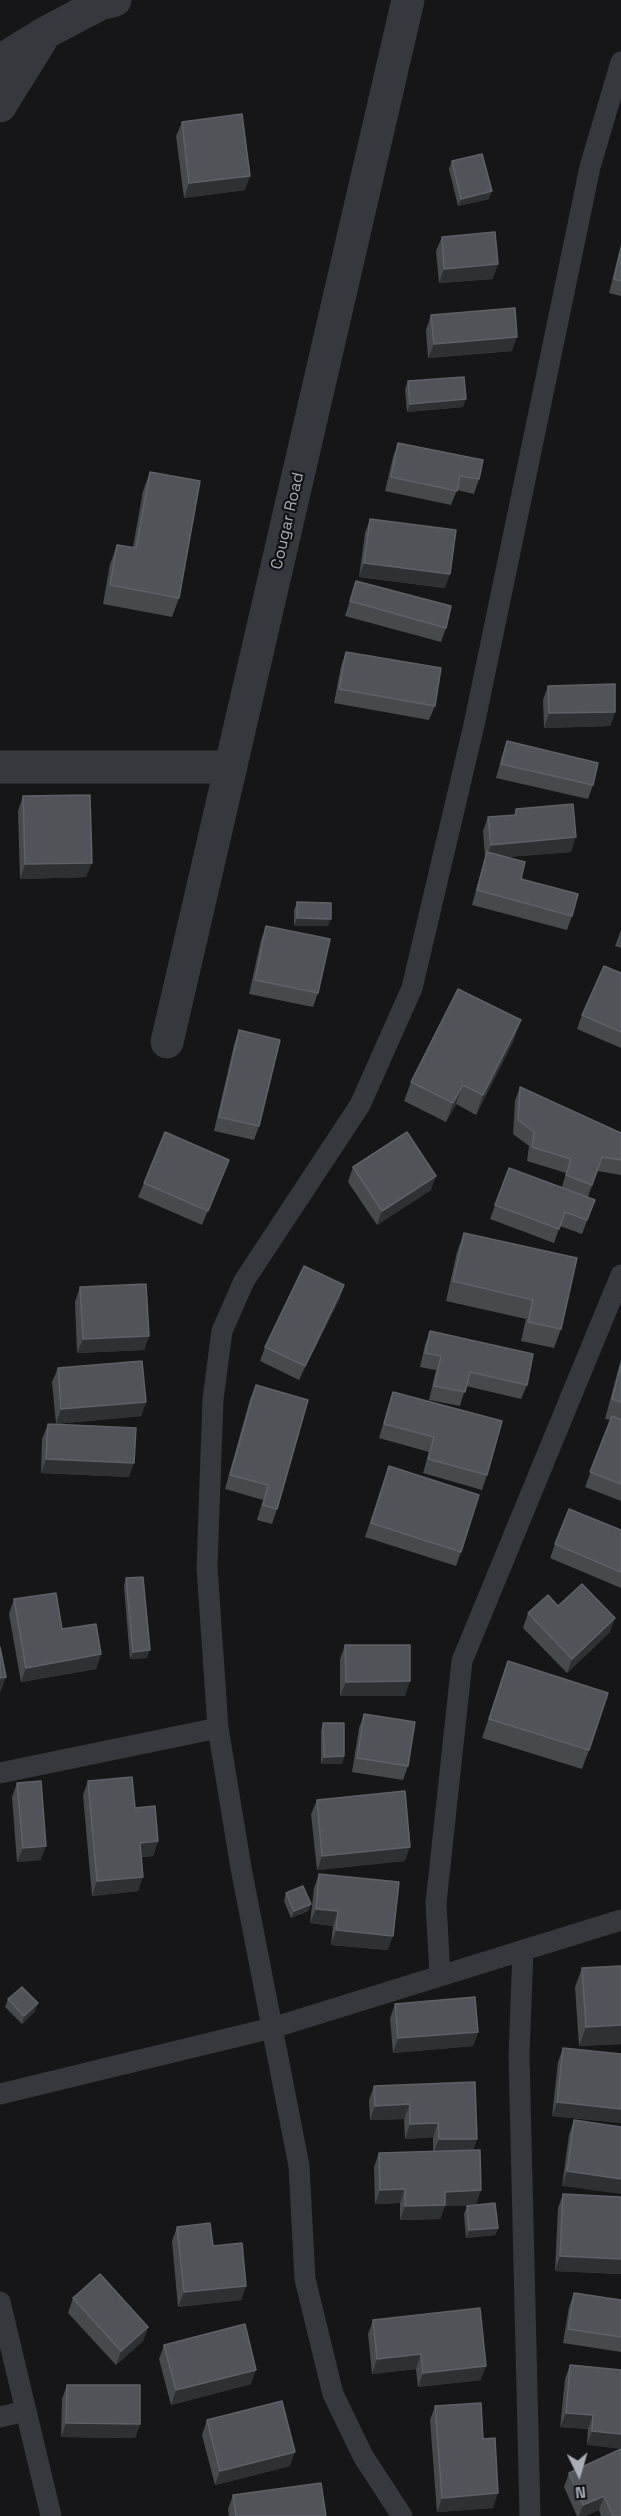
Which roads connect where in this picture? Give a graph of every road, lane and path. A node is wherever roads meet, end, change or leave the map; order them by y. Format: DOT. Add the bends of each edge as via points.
graph roads {
  1 [pos="115,0"];
  2 [pos="408,0"];
  3 [pos="45,33"];
  4 [pos="0,61"];
  5 [pos="621,62"];
  6 [pos="0,106"];
  7 [pos="231,766"];
  8 [pos="0,767"];
  9 [pos="167,1042"];
  10 [pos="621,1275"];
  11 [pos="218,1728"];
  12 [pos="0,1773"];
  13 [pos="621,1920"];
  14 [pos="523,1950"];
  15 [pos="440,1976"];
  16 [pos="272,2028"];
  17 [pos="0,2094"];
  18 [pos="0,2302"];
  19 [pos="26,2411"];
  20 [pos="0,2417"];
  21 [pos="51,2516"];
  22 [pos="402,2516"];
  23 [pos="531,2516"];
  1 -- 3 [label="street"];
  2 -- 7 [label="street, Cougar Road"];
  3 -- 4 [label="street"];
  3 -- 6 [label="street"];
  5 -- 11 [label="lane" via="590,167 474,724 412,988 360,1105 244,1281 222,1330 213,1399 207,1567"];
  7 -- 8 [label="street"];
  7 -- 9 [label="street, Cougar Road"];
  10 -- 15 [label="lane" via="462,1661 436,1903"];
  11 -- 12 [label="lane"];
  11 -- 16 [label="lane"];
  13 -- 14 [label="lane"];
  14 -- 15 [label="lane"];
  14 -- 23 [label="lane" via="519,2055"];
  15 -- 16 [label="lane"];
  16 -- 17 [label="lane"];
  16 -- 22 [label="lane" via="298,2166 305,2278 333,2394 363,2456"];
  18 -- 19 [label="lane"];
  19 -- 20 [label="lane"];
  19 -- 21 [label="lane"];
}
